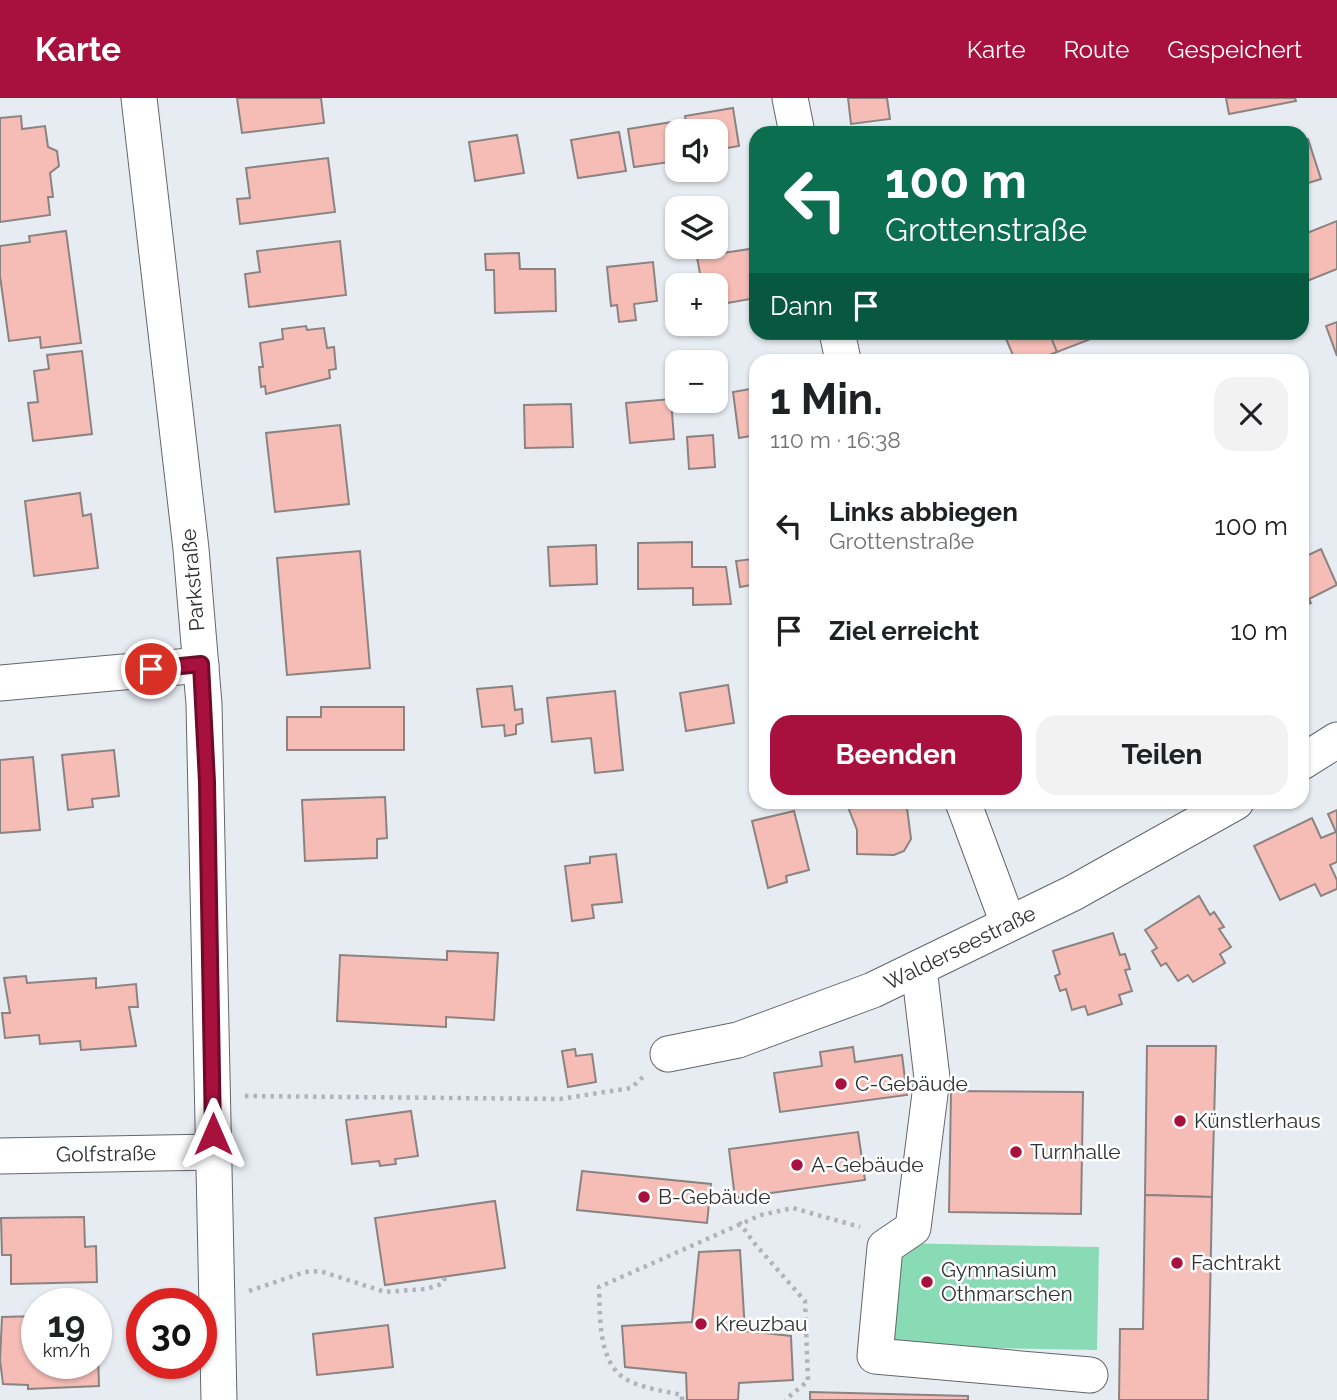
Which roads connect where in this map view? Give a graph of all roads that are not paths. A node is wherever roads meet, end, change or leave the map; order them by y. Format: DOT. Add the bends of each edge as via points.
graph roads {
  1 [pos="139,98"];
  2 [pos="790,98"];
  3 [pos="796,126"];
  4 [pos="201,664"];
  5 [pos="0,683"];
  6 [pos="1337,740"];
  7 [pos="1309,758"];
  8 [pos="966,809"];
  9 [pos="1223,809"];
  10 [pos="1008,923"];
  11 [pos="919,968"];
  12 [pos="668,1054"];
  13 [pos="213,1152"];
  14 [pos="0,1156"];
  15 [pos="1090,1376"];
  16 [pos="219,1400"];
  1 -- 4 [label="street, Parkstraße"];
  2 -- 3 [label="street"];
  4 -- 5 [label="street"];
  4 -- 13 [label="street, Parkstraße"];
  6 -- 7 [label="street"];
  8 -- 10 [label="street"];
  9 -- 10 [label="street, Walderseestraße" via="1073,893"];
  10 -- 11 [label="street, Walderseestraße"];
  11 -- 12 [label="street, Walderseestraße" via="738,1040"];
  11 -- 15 [label="street" via="932,1078 913,1228 886,1247 875,1356"];
  13 -- 14 [label="street, Golfstraße"];
  13 -- 16 [label="street, Parkstraße"];
}
